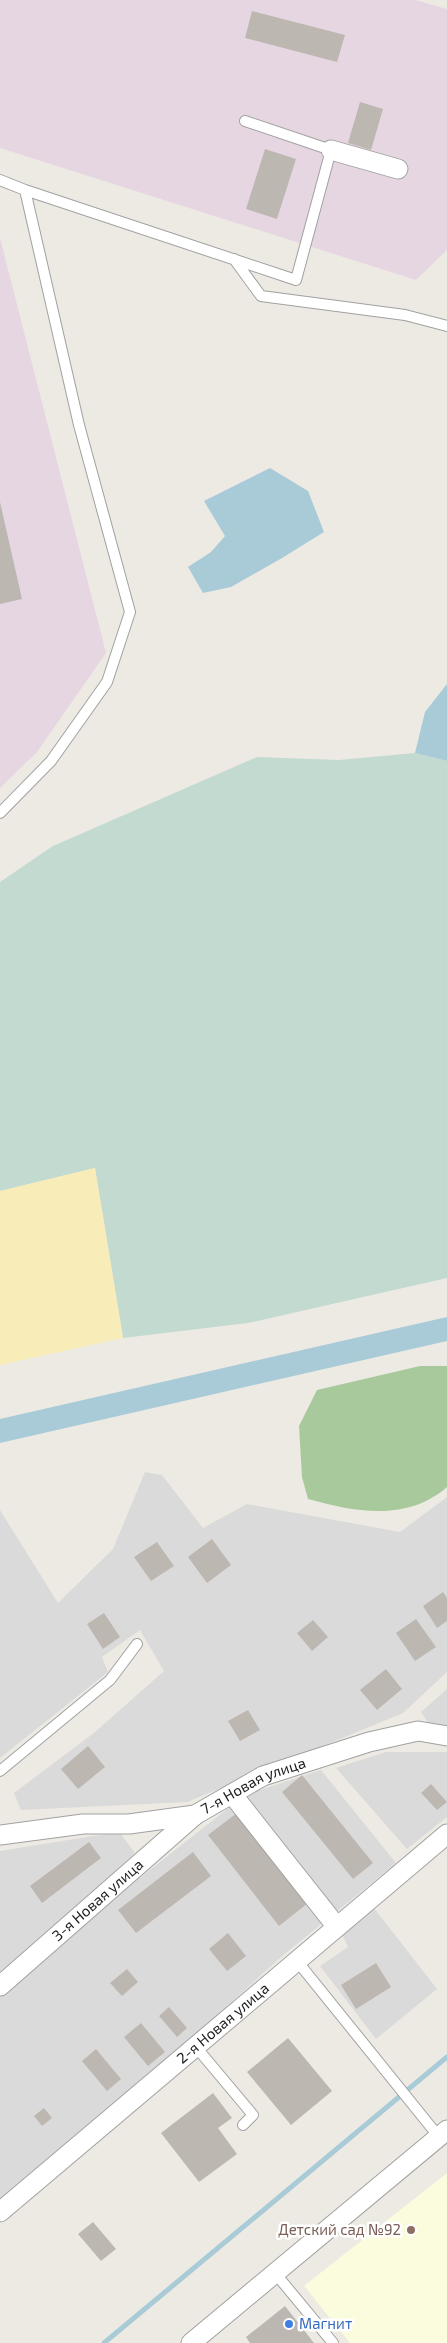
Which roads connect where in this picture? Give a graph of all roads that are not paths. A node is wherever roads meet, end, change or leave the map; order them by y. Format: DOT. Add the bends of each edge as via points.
graph roads {
  1 [pos="244,121"];
  2 [pos="331,150"];
  3 [pos="398,169"];
  4 [pos="0,180"];
  5 [pos="25,190"];
  6 [pos="234,259"];
  7 [pos="447,326"];
  8 [pos="0,813"];
  9 [pos="137,1644"];
  10 [pos="447,1736"];
  11 [pos="0,1771"];
  12 [pos="232,1794"];
  13 [pos="195,1815"];
  14 [pos="447,1834"];
  15 [pos="0,1835"];
  16 [pos="337,1927"];
  17 [pos="297,1962"];
  18 [pos="0,1986"];
  19 [pos="196,2047"];
  20 [pos="243,2125"];
  21 [pos="443,2134"];
  22 [pos="0,2212"];
  23 [pos="275,2273"];
  24 [pos="191,2343"];
  25 [pos="333,2343"];
  1 -- 2 [label="lane"];
  2 -- 3 [label="street"];
  2 -- 6 [label="lane" via="296,280"];
  4 -- 5 [label="lane"];
  5 -- 6 [label="lane"];
  5 -- 8 [label="lane" via="79,425 130,612 107,682 51,761"];
  6 -- 7 [label="lane" via="261,296 405,315"];
  9 -- 11 [label="lane" via="110,1680"];
  10 -- 12 [label="street, 7-я Новая улица" via="418,1731 369,1742 263,1776"];
  12 -- 13 [label="street, 7-я Новая улица"];
  12 -- 16 [label="street"];
  13 -- 15 [label="street, 7-я Новая улица"];
  13 -- 18 [label="street, 3-я Новая улица"];
  14 -- 16 [label="street, 2-я Новая улица"];
  16 -- 17 [label="street, 2-я Новая улица"];
  17 -- 19 [label="street, 2-я Новая улица"];
  17 -- 21 [label="lane" via="413,2106"];
  19 -- 20 [label="lane" via="253,2115"];
  19 -- 22 [label="street, 2-я Новая улица"];
  21 -- 23 [label="street"];
  23 -- 24 [label="street"];
  23 -- 25 [label="lane"];
}
